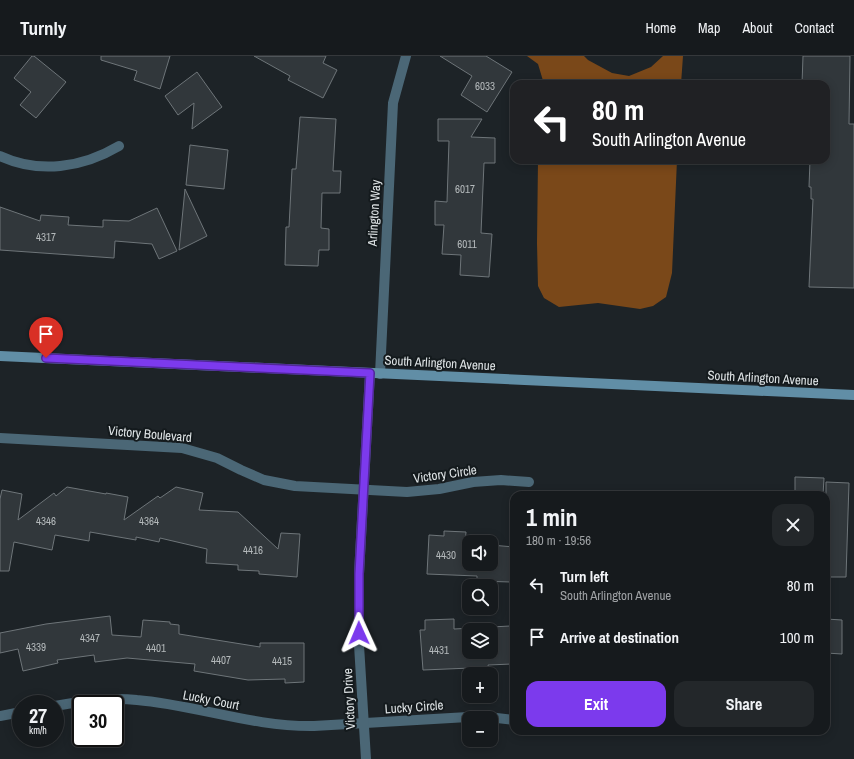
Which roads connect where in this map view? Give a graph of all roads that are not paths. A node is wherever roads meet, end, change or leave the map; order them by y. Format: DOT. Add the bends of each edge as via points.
graph roads {
  1 [pos="406,56"];
  2 [pos="119,146"];
  3 [pos="0,156"];
  4 [pos="0,356"];
  5 [pos="375,373"];
  6 [pos="854,395"];
  7 [pos="0,438"];
  8 [pos="529,482"];
  9 [pos="364,490"];
  10 [pos="64,705"];
  11 [pos="12,714"];
  12 [pos="0,716"];
  13 [pos="510,720"];
  14 [pos="363,723"];
  15 [pos="366,759"];
  1 -- 5 [label="street, Arlington Way" via="393,103"];
  2 -- 3 [label="street" via="93,159 57,167 29,165"];
  4 -- 5 [label="main road, South Arlington Avenue"];
  5 -- 6 [label="main road, South Arlington Avenue"];
  5 -- 9 [label="street, Victory Drive"];
  7 -- 9 [label="street, Victory Boulevard" via="182,448 217,458 270,482"];
  8 -- 9 [label="street, Victory Circle" via="473,482 420,491"];
  9 -- 14 [label="street, Victory Drive" via="358,605"];
  10 -- 14 [label="street, Lucky Court" via="100,699 135,699 276,725"];
  11 -- 12 [label="street"];
  13 -- 14 [label="street, Lucky Circle" via="468,717"];
  14 -- 15 [label="street, Victory Drive"];
}
